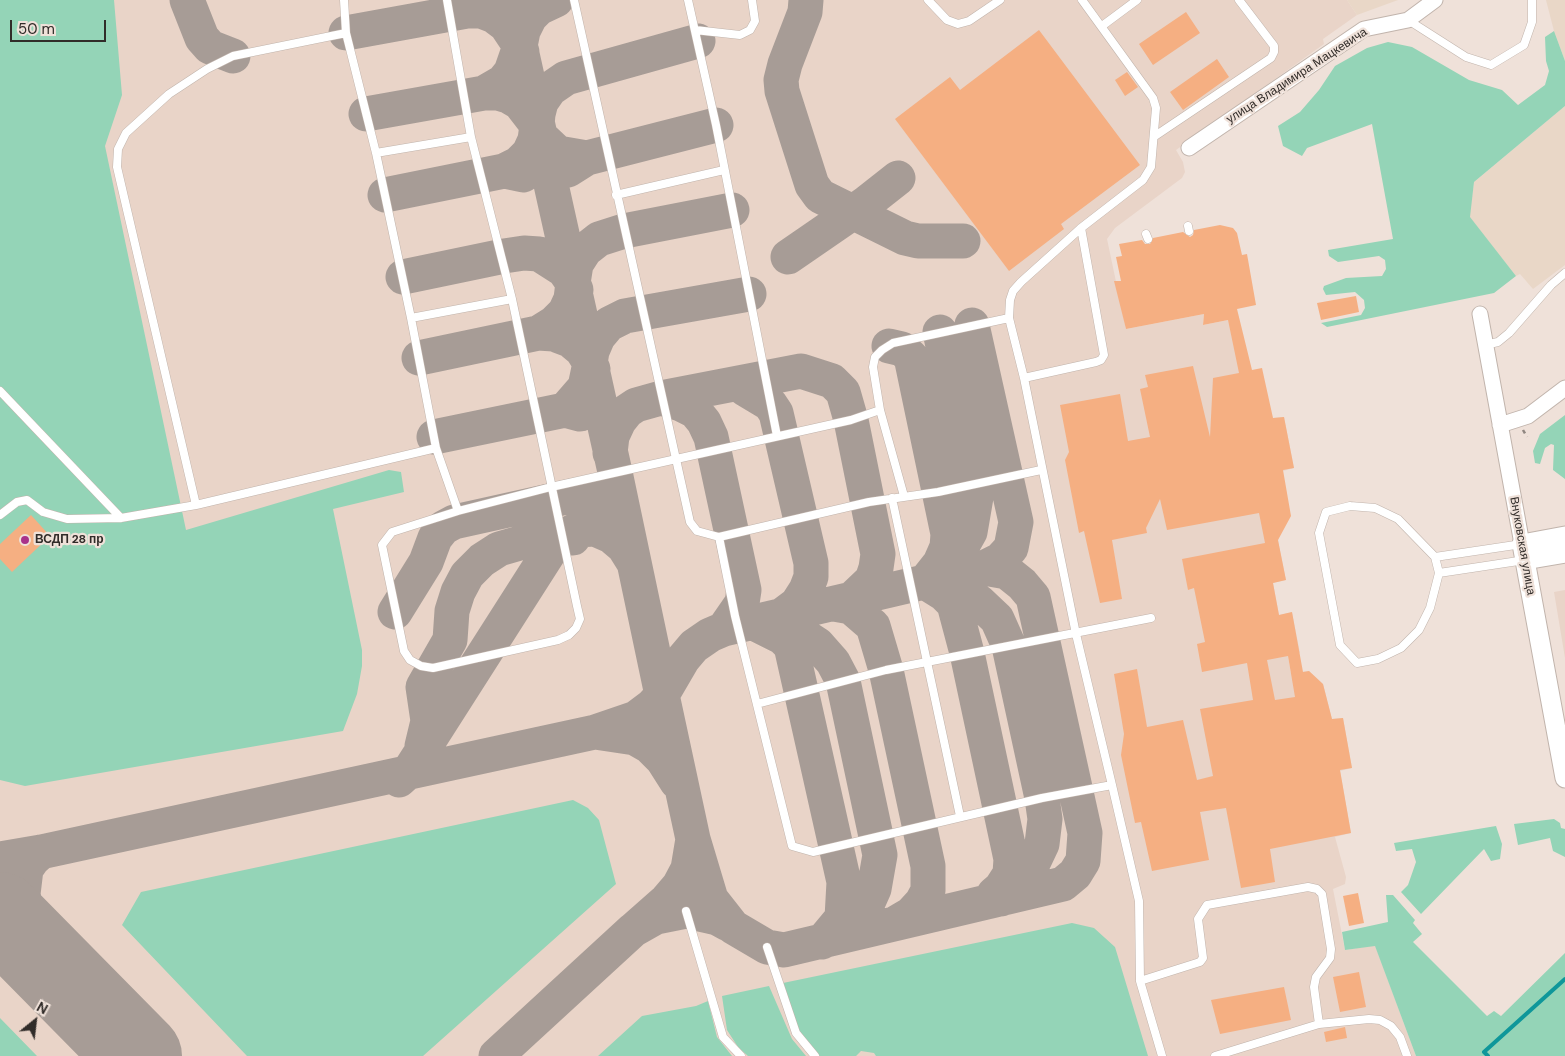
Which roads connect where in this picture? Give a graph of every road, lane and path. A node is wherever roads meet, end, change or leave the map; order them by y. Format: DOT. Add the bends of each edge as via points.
graph roads {
  1 [pos="344,0"];
  2 [pos="447,0"];
  3 [pos="574,0"];
  4 [pos="688,0"];
  5 [pos="752,0"];
  6 [pos="928,0"];
  7 [pos="1000,0"];
  8 [pos="1082,0"];
  9 [pos="1137,0"];
  10 [pos="1239,0"];
  11 [pos="1435,0"];
  12 [pos="1532,0"];
  13 [pos="1408,20"];
  14 [pos="1102,26"];
  15 [pos="695,30"];
  16 [pos="346,33"];
  17 [pos="1155,136"];
  18 [pos="471,137"];
  19 [pos="1189,148"];
  20 [pos="376,153"];
  21 [pos="724,170"];
  22 [pos="616,195"];
  23 [pos="1081,228"];
  24 [pos="1565,273"];
  25 [pos="512,299"];
  26 [pos="1480,314"];
  27 [pos="412,318"];
  28 [pos="1009,318"];
  29 [pos="1485,345"];
  30 [pos="1024,378"];
  31 [pos="1565,388"];
  32 [pos="0,391"];
  33 [pos="880,410"];
  34 [pos="1500,425"];
  35 [pos="776,436"];
  36 [pos="436,448"];
  37 [pos="674,459"];
  38 [pos="1042,470"];
  39 [pos="551,487"];
  40 [pos="904,496"];
  41 [pos="892,498"];
  42 [pos="196,505"];
  43 [pos="458,511"];
  44 [pos="0,515"];
  45 [pos="121,518"];
  46 [pos="1565,536"];
  47 [pos="719,537"];
  48 [pos="1524,552"];
  49 [pos="1565,552"];
  50 [pos="1435,557"];
  51 [pos="1439,574"];
  52 [pos="1151,618"];
  53 [pos="1076,634"];
  54 [pos="927,662"];
  55 [pos="757,704"];
  56 [pos="1565,778"];
  57 [pos="1112,785"];
  58 [pos="960,816"];
  59 [pos="686,911"];
  60 [pos="767,947"];
  61 [pos="1140,981"];
  62 [pos="1319,1024"];
  63 [pos="1224,1055"];
  64 [pos="741,1056"];
  65 [pos="815,1056"];
  66 [pos="1162,1056"];
  67 [pos="1215,1056"];
  68 [pos="1407,1056"];
  1 -- 16 [label="lane"];
  2 -- 18 [label="lane"];
  3 -- 22 [label="lane"];
  4 -- 15 [label="lane"];
  5 -- 15 [label="lane" via="755,21 750,30 740,35"];
  6 -- 7 [label="lane" via="947,20 958,24 969,21"];
  8 -- 14 [label="lane"];
  9 -- 14 [label="lane"];
  10 -- 17 [label="lane" via="1274,46 1271,58"];
  11 -- 13 [label="street, улица Владимира Мацкевича"];
  12 -- 13 [label="lane" via="1532,22 1524,45 1491,65 1466,57"];
  13 -- 19 [label="street, улица Владимира Мацкевича" via="1364,30"];
  14 -- 17 [label="lane" via="1153,98"];
  15 -- 21 [label="lane"];
  16 -- 20 [label="lane"];
  16 -- 42 [label="lane" via="233,56 207,69 162,100 126,133 118,149 117,167"];
  17 -- 23 [label="lane" via="1151,167 1143,180"];
  18 -- 20 [label="lane"];
  18 -- 25 [label="lane"];
  20 -- 27 [label="lane"];
  21 -- 22 [label="lane"];
  21 -- 35 [label="lane"];
  22 -- 37 [label="lane"];
  23 -- 28 [label="lane" via="1013,291"];
  23 -- 30 [label="lane" via="1104,355 1096,362"];
  24 -- 29 [label="lane" via="1509,333 1498,342"];
  25 -- 27 [label="lane"];
  25 -- 39 [label="lane"];
  26 -- 29 [label="street, Внуковская улица"];
  27 -- 36 [label="lane"];
  28 -- 30 [label="lane"];
  28 -- 33 [label="lane" via="894,343 882,350 875,357 873,368"];
  29 -- 34 [label="street, Внуковская улица"];
  30 -- 38 [label="lane"];
  31 -- 34 [label="street" via="1528,416"];
  32 -- 45 [label="lane"];
  33 -- 35 [label="lane" via="852,420"];
  33 -- 40 [label="lane"];
  34 -- 48 [label="street, Внуковская улица"];
  35 -- 37 [label="lane"];
  36 -- 42 [label="lane"];
  36 -- 43 [label="lane"];
  37 -- 39 [label="lane"];
  37 -- 47 [label="lane" via="690,522 696,532"];
  38 -- 40 [label="lane"];
  38 -- 53 [label="lane"];
  39 -- 43 [label="lane"];
  39 -- 43 [label="lane" via="580,619 576,628 558,640 430,669 410,660 404,650 382,545 392,532"];
  40 -- 41 [label="lane"];
  41 -- 47 [label="lane"];
  41 -- 54 [label="lane"];
  42 -- 45 [label="lane"];
  44 -- 45 [label="lane" via="17,502 27,500 43,512 67,519"];
  46 -- 48 [label="street"];
  47 -- 55 [label="lane"];
  48 -- 49 [label="street"];
  48 -- 50 [label="lane"];
  48 -- 51 [label="lane"];
  48 -- 56 [label="street, Внуковская улица"];
  50 -- 51 [label="lane"];
  50 -- 51 [label="lane" via="1398,519 1376,508 1350,506 1326,512 1319,533 1340,645 1357,663 1378,659 1401,648 1419,630 1430,608"];
  52 -- 53 [label="lane"];
  53 -- 54 [label="lane"];
  53 -- 57 [label="lane"];
  54 -- 55 [label="lane"];
  54 -- 58 [label="lane"];
  55 -- 58 [label="lane" via="792,846 813,852"];
  57 -- 58 [label="lane"];
  57 -- 61 [label="lane" via="1139,902"];
  59 -- 64 [label="lane" via="723,1036"];
  60 -- 65 [label="lane" via="796,1033"];
  61 -- 62 [label="lane" via="1200,962 1203,958 1198,919 1207,905 1308,887 1317,889 1322,894 1331,949 1330,958 1316,977 1314,987"];
  61 -- 66 [label="lane"];
  62 -- 63 [label="lane"];
  62 -- 68 [label="lane" via="1380,1020 1391,1026 1400,1037"];
  63 -- 67 [label="lane"];
}
